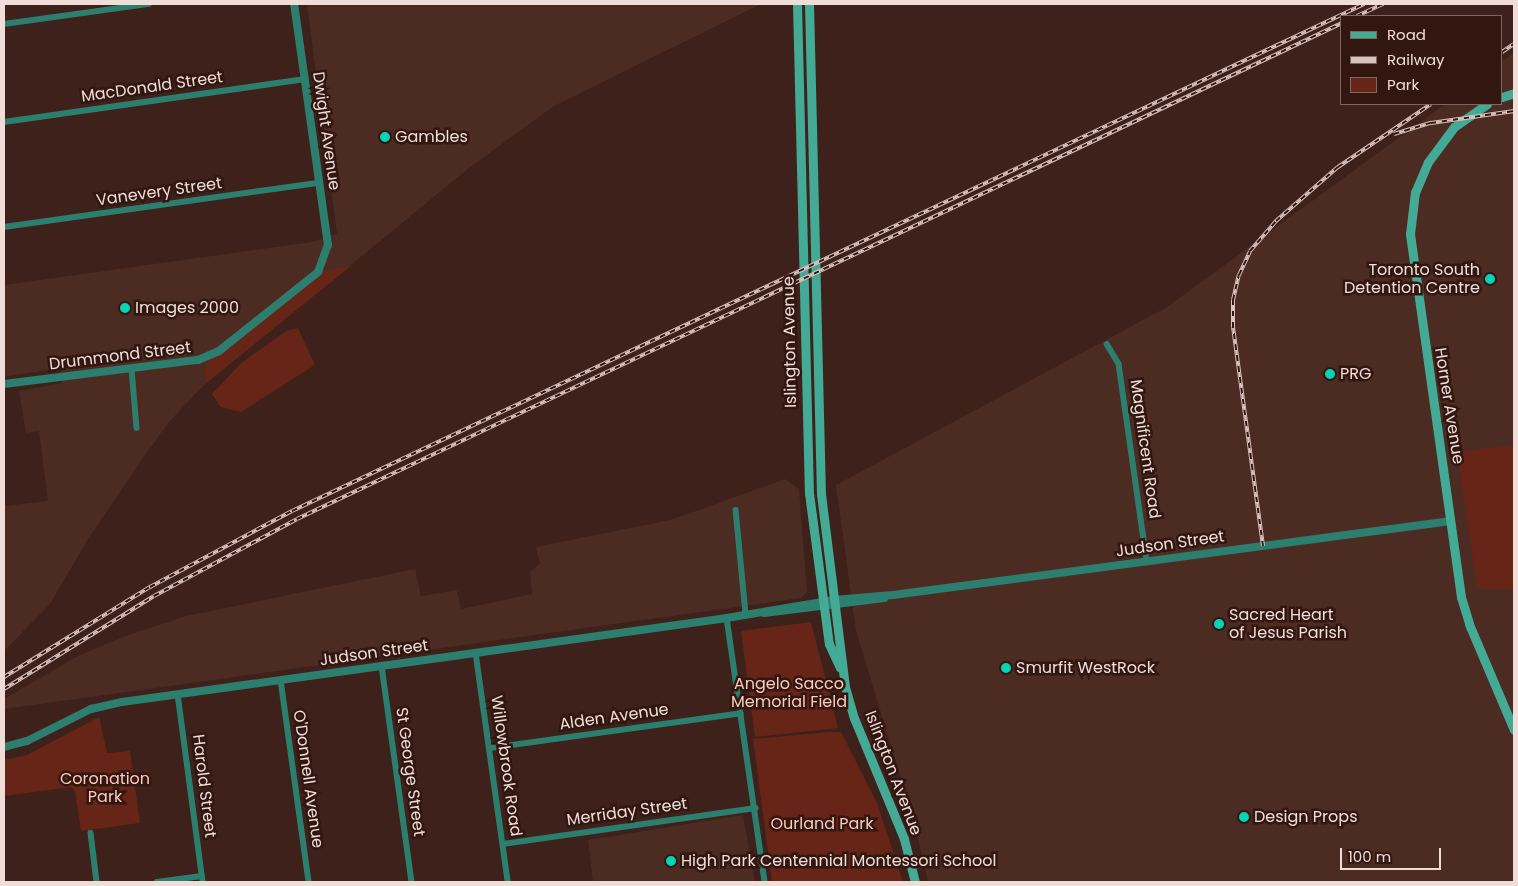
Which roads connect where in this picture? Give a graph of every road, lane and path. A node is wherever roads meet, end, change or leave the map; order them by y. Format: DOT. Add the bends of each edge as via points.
graph roads {
  1 [pos="149,4"];
  2 [pos="294,4"];
  3 [pos="797,4"];
  4 [pos="809,4"];
  5 [pos="4,24"];
  6 [pos="305,79"];
  7 [pos="1485,105"];
  8 [pos="4,122"];
  9 [pos="319,183"];
  10 [pos="4,227"];
  11 [pos="324,261"];
  12 [pos="1107,344"];
  13 [pos="132,368"];
  14 [pos="4,384"];
  15 [pos="137,428"];
  16 [pos="736,510"];
  17 [pos="1451,521"];
  18 [pos="1147,561"];
  19 [pos="835,603"];
  20 [pos="824,605"];
  21 [pos="746,614"];
  22 [pos="727,618"];
  23 [pos="476,653"];
  24 [pos="382,666"];
  25 [pos="843,675"];
  26 [pos="281,680"];
  27 [pos="178,694"];
  28 [pos="741,714"];
  29 [pos="1514,730"];
  30 [pos="4,747"];
  31 [pos="490,748"];
  32 [pos="755,808"];
  33 [pos="91,833"];
  34 [pos="503,844"];
  35 [pos="203,879"];
  36 [pos="97,882"];
  37 [pos="157,882"];
  38 [pos="309,882"];
  39 [pos="412,882"];
  40 [pos="508,882"];
  41 [pos="765,882"];
  42 [pos="915,882"];
  1 -- 5 [label="street"];
  2 -- 6 [label="street, Dwight Avenue"];
  3 -- 20 [label="main road, Islington Avenue" via="809,493"];
  4 -- 19 [label="main road, Islington Avenue" via="821,494"];
  6 -- 8 [label="street, MacDonald Street"];
  6 -- 9 [label="street, Dwight Avenue"];
  7 -- 17 [label="main road, Horner Avenue" via="1454,127 1437,148 1421,176 1410,218 1418,308"];
  9 -- 10 [label="street, Vanevery Street"];
  9 -- 11 [label="street, Dwight Avenue" via="328,245"];
  11 -- 13 [label="street, Drummond Street" via="313,277 219,351 198,360"];
  12 -- 18 [label="street, Magnificent Road" via="1119,364"];
  13 -- 14 [label="street, Drummond Street"];
  13 -- 15 [label="street"];
  16 -- 21 [label="street"];
  17 -- 18 [label="street, Judson Street"];
  17 -- 29 [label="main road, Horner Avenue" via="1463,606"];
  18 -- 19 [label="street, Judson Street"];
  19 -- 20 [label="street, Judson Street"];
  19 -- 25 [label="main road, Islington Avenue"];
  20 -- 21 [label="street, Judson Street"];
  20 -- 25 [label="main road, Islington Avenue" via="830,644"];
  21 -- 22 [label="street, Judson Street"];
  22 -- 23 [label="street, Judson Street"];
  22 -- 28 [label="street"];
  23 -- 24 [label="street, Judson Street"];
  23 -- 31 [label="street, Willowbrook Road"];
  24 -- 26 [label="street, Judson Street"];
  24 -- 39 [label="street, St George Street"];
  25 -- 42 [label="main road, Islington Avenue" via="854,718 904,839"];
  26 -- 27 [label="street, Judson Street"];
  26 -- 38 [label="street, O'Donnell Avenue"];
  27 -- 30 [label="street, Judson Street" via="96,707 27,741"];
  27 -- 35 [label="street, Harold Street"];
  28 -- 31 [label="street, Alden Avenue"];
  28 -- 32 [label="street"];
  31 -- 34 [label="street, Willowbrook Road"];
  32 -- 34 [label="street, Merriday Street"];
  32 -- 41 [label="street"];
  33 -- 36 [label="street"];
  34 -- 40 [label="street, Willowbrook Road"];
  35 -- 37 [label="street"];
}
